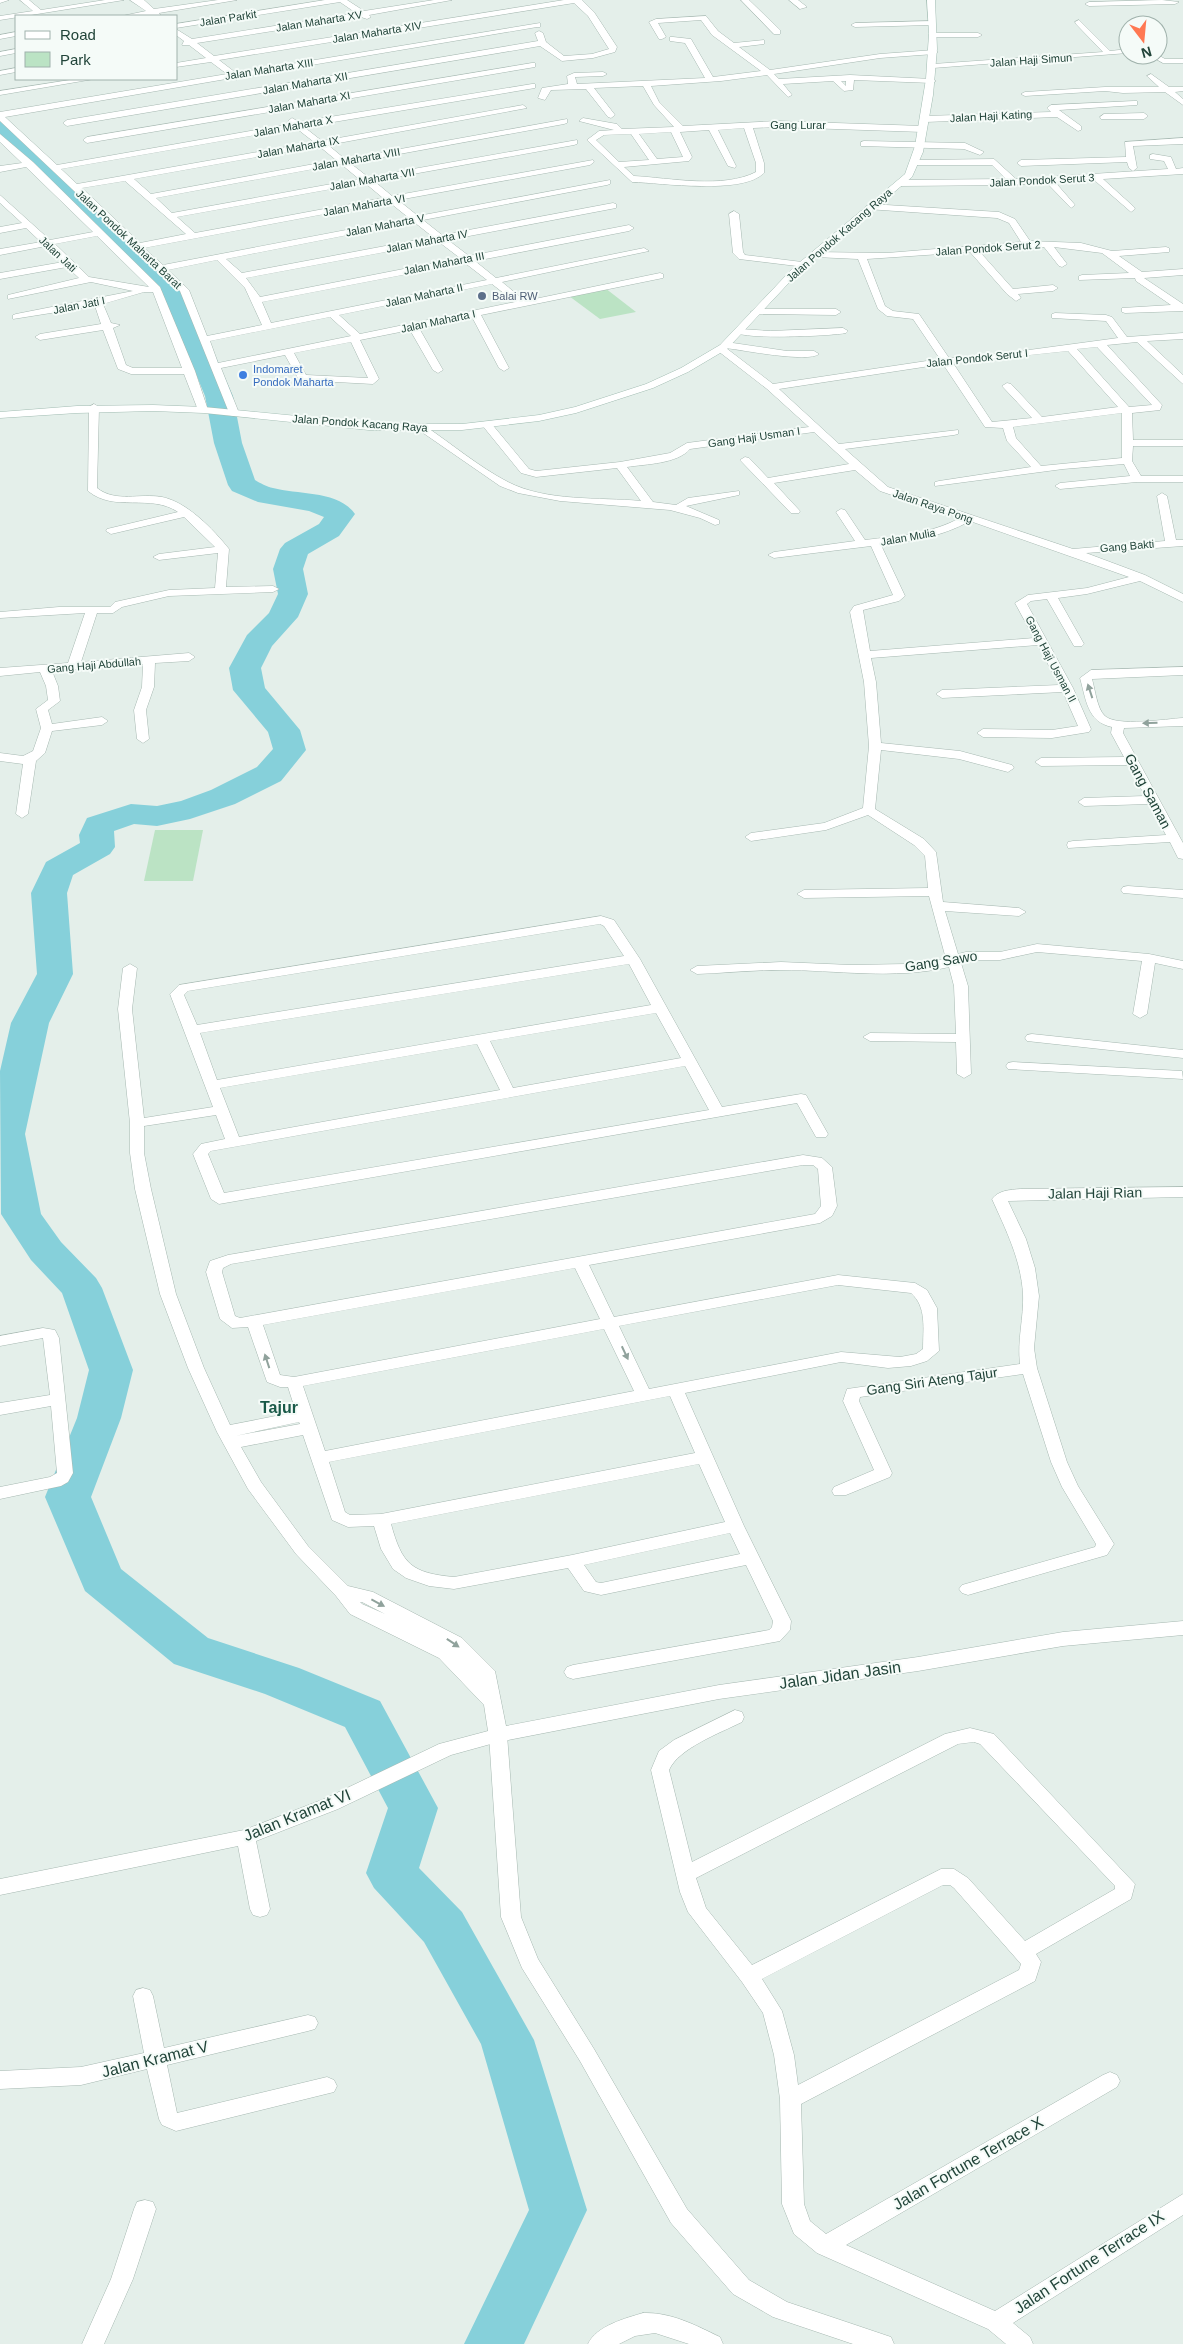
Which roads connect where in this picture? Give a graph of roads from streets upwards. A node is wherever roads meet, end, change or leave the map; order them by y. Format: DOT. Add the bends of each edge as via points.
graph roads {
  1 [pos="5,0"];
  2 [pos="24,0"];
  3 [pos="120,0"];
  4 [pos="135,0"];
  5 [pos="233,0"];
  6 [pos="341,0"];
  7 [pos="448,0"];
  8 [pos="576,0"];
  9 [pos="745,0"];
  10 [pos="793,0"];
  11 [pos="931,0"];
  12 [pos="0,1"];
  13 [pos="1175,1"];
  14 [pos="200,2"];
  15 [pos="1107,2"];
  16 [pos="1125,2"];
  17 [pos="518,4"];
  18 [pos="1089,4"];
  19 [pos="804,7"];
  20 [pos="1183,8"];
  21 [pos="39,12"];
  22 [pos="155,14"];
  23 [pos="362,14"];
  24 [pos="20,15"];
  25 [pos="140,15"];
  26 [pos="15,16"];
  27 [pos="0,18"];
  28 [pos="1079,22"];
  29 [pos="932,23"];
  30 [pos="538,25"];
  31 [pos="854,25"];
  32 [pos="178,26"];
  33 [pos="385,30"];
  34 [pos="778,32"];
  35 [pos="178,33"];
  36 [pos="15,34"];
  37 [pos="978,34"];
  38 [pos="933,35"];
  39 [pos="0,37"];
  40 [pos="662,37"];
  41 [pos="673,39"];
  42 [pos="190,42"];
  43 [pos="761,42"];
  44 [pos="542,43"];
  45 [pos="178,44"];
  46 [pos="409,46"];
  47 [pos="732,46"];
  48 [pos="15,51"];
  49 [pos="934,52"];
  50 [pos="1118,52"];
  51 [pos="1108,53"];
  52 [pos="0,54"];
  53 [pos="213,59"];
  54 [pos="432,61"];
  55 [pos="1168,61"];
  56 [pos="1183,61"];
  57 [pos="0,63"];
  58 [pos="178,64"];
  59 [pos="532,65"];
  60 [pos="933,66"];
  61 [pos="13,71"];
  62 [pos="0,73"];
  63 [pos="769,73"];
  64 [pos="603,74"];
  65 [pos="233,75"];
  66 [pos="1152,76"];
  67 [pos="456,77"];
  68 [pos="84,80"];
  69 [pos="710,80"];
  70 [pos="932,81"];
  71 [pos="776,82"];
  72 [pos="646,85"];
  73 [pos="532,86"];
  74 [pos="588,86"];
  75 [pos="573,87"];
  76 [pos="1183,89"];
  77 [pos="1167,90"];
  78 [pos="1123,91"];
  79 [pos="254,92"];
  80 [pos="481,93"];
  81 [pos="0,94"];
  82 [pos="1025,94"];
  83 [pos="788,96"];
  84 [pos="542,98"];
  85 [pos="1134,103"];
  86 [pos="1183,103"];
  87 [pos="417,104"];
  88 [pos="48,106"];
  89 [pos="275,108"];
  90 [pos="523,108"];
  91 [pos="1058,114"];
  92 [pos="0,115"];
  93 [pos="611,115"];
  94 [pos="434,116"];
  95 [pos="1104,117"];
  96 [pos="925,118"];
  97 [pos="564,121"];
  98 [pos="583,121"];
  99 [pos="297,125"];
  100 [pos="748,127"];
  101 [pos="713,128"];
  102 [pos="1078,128"];
  103 [pos="522,129"];
  104 [pos="677,129"];
  105 [pos="923,129"];
  106 [pos="633,131"];
  107 [pos="620,132"];
  108 [pos="530,135"];
  109 [pos="0,137"];
  110 [pos="465,139"];
  111 [pos="88,140"];
  112 [pos="538,140"];
  113 [pos="1183,141"];
  114 [pos="574,142"];
  115 [pos="320,143"];
  116 [pos="864,144"];
  117 [pos="546,146"];
  118 [pos="919,146"];
  119 [pos="980,152"];
  120 [pos="1153,157"];
  121 [pos="1130,159"];
  122 [pos="344,161"];
  123 [pos="590,162"];
  124 [pos="655,162"];
  125 [pos="917,163"];
  126 [pos="30,164"];
  127 [pos="1021,164"];
  128 [pos="617,165"];
  129 [pos="732,166"];
  130 [pos="54,168"];
  131 [pos="0,169"];
  132 [pos="1178,171"];
  133 [pos="1135,174"];
  134 [pos="1096,177"];
  135 [pos="127,178"];
  136 [pos="368,180"];
  137 [pos="1050,180"];
  138 [pos="607,182"];
  139 [pos="1014,182"];
  140 [pos="900,183"];
  141 [pos="74,187"];
  142 [pos="149,197"];
  143 [pos="0,198"];
  144 [pos="393,200"];
  145 [pos="1071,205"];
  146 [pos="613,206"];
  147 [pos="4,207"];
  148 [pos="870,207"];
  149 [pos="1131,209"];
  150 [pos="734,214"];
  151 [pos="170,216"];
  152 [pos="418,219"];
  153 [pos="266,223"];
  154 [pos="27,224"];
  155 [pos="629,228"];
  156 [pos="0,230"];
  157 [pos="101,233"];
  158 [pos="193,236"];
  159 [pos="443,239"];
  160 [pos="46,243"];
  161 [pos="288,243"];
  162 [pos="1028,244"];
  163 [pos="1047,244"];
  164 [pos="138,246"];
  165 [pos="973,249"];
  166 [pos="738,250"];
  167 [pos="1166,250"];
  168 [pos="644,251"];
  169 [pos="770,251"];
  170 [pos="0,252"];
  171 [pos="815,254"];
  172 [pos="1110,254"];
  173 [pos="218,256"];
  174 [pos="862,257"];
  175 [pos="468,259"];
  176 [pos="67,264"];
  177 [pos="1062,264"];
  178 [pos="802,265"];
  179 [pos="163,268"];
  180 [pos="1183,272"];
  181 [pos="1140,275"];
  182 [pos="0,276"];
  183 [pos="241,276"];
  184 [pos="660,276"];
  185 [pos="1082,278"];
  186 [pos="87,280"];
  187 [pos="494,280"];
  188 [pos="1053,288"];
  189 [pos="157,289"];
  190 [pos="143,291"];
  191 [pos="11,297"];
  192 [pos="259,300"];
  193 [pos="98,302"];
  194 [pos="522,303"];
  195 [pos="1182,308"];
  196 [pos="1125,310"];
  197 [pos="756,312"];
  198 [pos="836,312"];
  199 [pos="475,313"];
  200 [pos="332,314"];
  201 [pos="1056,316"];
  202 [pos="16,317"];
  203 [pos="111,325"];
  204 [pos="267,326"];
  205 [pos="413,326"];
  206 [pos="843,331"];
  207 [pos="740,332"];
  208 [pos="40,337"];
  209 [pos="356,337"];
  210 [pos="1182,337"];
  211 [pos="205,338"];
  212 [pos="1139,339"];
  213 [pos="1124,340"];
  214 [pos="1099,343"];
  215 [pos="724,347"];
  216 [pos="1070,347"];
  217 [pos="288,352"];
  218 [pos="814,354"];
  219 [pos="946,361"];
  220 [pos="216,366"];
  221 [pos="504,368"];
  222 [pos="438,370"];
  223 [pos="190,371"];
  224 [pos="1183,381"];
  225 [pos="1007,386"];
  226 [pos="771,387"];
  227 [pos="94,407"];
  228 [pos="207,411"];
  229 [pos="1126,411"];
  230 [pos="233,413"];
  231 [pos="0,415"];
  232 [pos="1038,419"];
  233 [pos="487,425"];
  234 [pos="1007,426"];
  235 [pos="421,428"];
  236 [pos="817,429"];
  237 [pos="954,432"];
  238 [pos="1127,443"];
  239 [pos="1183,443"];
  240 [pos="836,447"];
  241 [pos="745,460"];
  242 [pos="1127,461"];
  243 [pos="620,465"];
  244 [pos="857,466"];
  245 [pos="1038,470"];
  246 [pos="1137,479"];
  247 [pos="1183,479"];
  248 [pos="766,481"];
  249 [pos="938,484"];
  250 [pos="1060,486"];
  251 [pos="735,493"];
  252 [pos="1162,496"];
  253 [pos="651,506"];
  254 [pos="679,510"];
  255 [pos="795,511"];
  256 [pos="842,512"];
  257 [pos="185,514"];
  258 [pos="968,518"];
  259 [pos="715,522"];
  260 [pos="111,531"];
  261 [pos="874,543"];
  262 [pos="1171,543"];
  263 [pos="1183,543"];
  264 [pos="862,544"];
  265 [pos="222,549"];
  266 [pos="1072,552"];
  267 [pos="774,555"];
  268 [pos="159,557"];
  269 [pos="1140,577"];
  270 [pos="273,589"];
  271 [pos="220,591"];
  272 [pos="1051,596"];
  273 [pos="1181,596"];
  274 [pos="92,610"];
  275 [pos="0,615"];
  276 [pos="1043,642"];
  277 [pos="1078,644"];
  278 [pos="864,655"];
  279 [pos="189,657"];
  280 [pos="149,661"];
  281 [pos="74,668"];
  282 [pos="45,669"];
  283 [pos="1183,670"];
  284 [pos="0,672"];
  285 [pos="1067,688"];
  286 [pos="942,694"];
  287 [pos="102,721"];
  288 [pos="1183,722"];
  289 [pos="1118,724"];
  290 [pos="47,728"];
  291 [pos="983,734"];
  292 [pos="143,739"];
  293 [pos="875,746"];
  294 [pos="0,757"];
  295 [pos="30,759"];
  296 [pos="1132,761"];
  297 [pos="1041,762"];
  298 [pos="1008,768"];
  299 [pos="1155,800"];
  300 [pos="1084,802"];
  301 [pos="869,810"];
  302 [pos="22,814"];
  303 [pos="752,837"];
  304 [pos="1172,838"];
  305 [pos="1074,847"];
  306 [pos="1183,855"];
  307 [pos="1128,890"];
  308 [pos="804,894"];
  309 [pos="1183,894"];
  310 [pos="936,899"];
  311 [pos="1019,912"];
  312 [pos="1150,958"];
  313 [pos="633,959"];
  314 [pos="954,959"];
  315 [pos="1183,965"];
  316 [pos="130,968"];
  317 [pos="697,970"];
  318 [pos="659,1008"];
  319 [pos="1140,1014"];
  320 [pos="193,1030"];
  321 [pos="870,1037"];
  322 [pos="963,1038"];
  323 [pos="1032,1038"];
  324 [pos="482,1039"];
  325 [pos="1183,1054"];
  326 [pos="688,1061"];
  327 [pos="1013,1066"];
  328 [pos="964,1074"];
  329 [pos="1183,1076"];
  330 [pos="211,1085"];
  331 [pos="509,1094"];
  332 [pos="220,1110"];
  333 [pos="718,1113"];
  334 [pos="137,1124"];
  335 [pos="821,1134"];
  336 [pos="234,1142"];
  337 [pos="1183,1192"];
  338 [pos="580,1262"];
  339 [pos="254,1322"];
  340 [pos="610,1322"];
  341 [pos="0,1341"];
  342 [pos="1029,1368"];
  343 [pos="294,1382"];
  344 [pos="675,1389"];
  345 [pos="644,1395"];
  346 [pos="59,1399"];
  347 [pos="0,1410"];
  348 [pos="306,1422"];
  349 [pos="232,1435"];
  350 [pos="706,1457"];
  351 [pos="318,1458"];
  352 [pos="840,1491"];
  353 [pos="0,1493"];
  354 [pos="381,1520"];
  355 [pos="736,1526"];
  356 [pos="751,1558"];
  357 [pos="572,1561"];
  358 [pos="968,1589"];
  359 [pos="1183,1628"];
  360 [pos="573,1672"];
  361 [pos="735,1717"];
  362 [pos="498,1735"];
  363 [pos="246,1837"];
  364 [pos="686,1874"];
  365 [pos="0,1887"];
  366 [pos="260,1909"];
  367 [pos="1023,1952"];
  368 [pos="749,1976"];
  369 [pos="143,1996"];
  370 [pos="308,2023"];
  371 [pos="156,2060"];
  372 [pos="0,2080"];
  373 [pos="1110,2081"];
  374 [pos="327,2086"];
  375 [pos="790,2099"];
  376 [pos="1183,2202"];
  377 [pos="145,2209"];
  378 [pos="825,2246"];
  379 [pos="996,2322"];
  380 [pos="93,2344"];
  381 [pos="599,2344"];
  382 [pos="712,2344"];
  383 [pos="883,2344"];
  384 [pos="1022,2344"];
  1 -- 12 [label="street"];
  2 -- 21 [label="street"];
  3 -- 21 [label="street"];
  4 -- 22 [label="street"];
  5 -- 14 [label="street"];
  6 -- 23 [label="street"];
  6 -- 32 [label="street, Jalan Parkit"];
  7 -- 23 [label="street, Jalan Maharta XV"];
  8 -- 17 [label="street, Jalan Maharta XIV" via="529,6"];
  8 -- 44 [label="street" via="591,14 612,50 565,59"];
  9 -- 34 [label="street"];
  10 -- 19 [label="street"];
  11 -- 29 [label="street"];
  13 -- 16 [label="street"];
  13 -- 20 [label="street"];
  14 -- 22 [label="street"];
  15 -- 16 [label="street"];
  15 -- 18 [label="street"];
  17 -- 30 [label="street"];
  17 -- 33 [label="street, Jalan Maharta XIV"];
  21 -- 24 [label="street"];
  22 -- 25 [label="street"];
  23 -- 33 [label="street"];
  23 -- 42 [label="street, Jalan Maharta XV"];
  26 -- 27 [label="street"];
  28 -- 51 [label="street"];
  29 -- 31 [label="street"];
  29 -- 38 [label="street"];
  30 -- 44 [label="street"];
  30 -- 46 [label="street, Jalan Maharta XIII"];
  33 -- 46 [label="street"];
  33 -- 53 [label="street, Jalan Maharta XIV"];
  35 -- 42 [label="street"];
  36 -- 39 [label="street"];
  37 -- 38 [label="street"];
  38 -- 49 [label="street"];
  40 -- 47 [label="street" via="653,22 697,18 705,20 714,33"];
  41 -- 69 [label="street" via="688,41"];
  42 -- 45 [label="street, Jalan Maharta XV"];
  42 -- 53 [label="street"];
  43 -- 47 [label="street"];
  44 -- 54 [label="street, Jalan Maharta XII"];
  46 -- 54 [label="street"];
  46 -- 65 [label="street, Jalan Maharta XIII"];
  47 -- 63 [label="street"];
  48 -- 52 [label="street"];
  49 -- 60 [label="street"];
  49 -- 63 [label="street" via="888,54"];
  50 -- 51 [label="street, Jalan Haji Simun"];
  51 -- 60 [label="street, Jalan Haji Simun"];
  53 -- 58 [label="street, Jalan Maharta XIV"];
  53 -- 65 [label="street"];
  54 -- 67 [label="street"];
  54 -- 79 [label="street, Jalan Maharta XII"];
  55 -- 56 [label="street"];
  57 -- 61 [label="street"];
  59 -- 67 [label="street, Jalan Maharta XI"];
  60 -- 70 [label="street"];
  61 -- 62 [label="street"];
  63 -- 69 [label="street"];
  63 -- 71 [label="street"];
  64 -- 75 [label="street" via="571,76"];
  65 -- 79 [label="street"];
  65 -- 88 [label="street, Jalan Maharta XIII"];
  66 -- 77 [label="street"];
  67 -- 80 [label="street"];
  67 -- 89 [label="street, Jalan Maharta XI"];
  68 -- 81 [label="street"];
  69 -- 72 [label="street"];
  70 -- 71 [label="street" via="850,77 850,88 847,89 834,78"];
  70 -- 96 [label="street"];
  71 -- 83 [label="street"];
  72 -- 74 [label="street"];
  72 -- 104 [label="street" via="649,95"];
  73 -- 80 [label="street, Jalan Maharta X"];
  74 -- 75 [label="street"];
  74 -- 93 [label="street"];
  75 -- 84 [label="street" via="545,90"];
  76 -- 77 [label="street"];
  77 -- 78 [label="street"];
  77 -- 86 [label="street"];
  78 -- 82 [label="street" via="1105,89"];
  78 -- 85 [label="street"];
  79 -- 89 [label="street"];
  79 -- 111 [label="street, Jalan Maharta XII"];
  80 -- 87 [label="street, Jalan Maharta X"];
  85 -- 91 [label="street" via="1051,108"];
  85 -- 95 [label="street" via="1147,119"];
  87 -- 94 [label="street"];
  87 -- 99 [label="street, Jalan Maharta X"];
  88 -- 92 [label="street, Jalan Maharta XIII"];
  88 -- 111 [label="street"];
  89 -- 99 [label="street"];
  89 -- 111 [label="street, Jalan Maharta XI"];
  90 -- 94 [label="street, Jalan Maharta IX"];
  91 -- 96 [label="street, Jalan Haji Kating"];
  91 -- 102 [label="street"];
  92 -- 130 [label="street, Jalan Pondok Maharta Barat"];
  94 -- 110 [label="street"];
  94 -- 115 [label="street, Jalan Maharta IX"];
  96 -- 105 [label="street"];
  97 -- 103 [label="street, Jalan Maharta VIII"];
  98 -- 107 [label="street" via="614,126"];
  99 -- 111 [label="street, Jalan Maharta X"];
  99 -- 115 [label="street"];
  100 -- 101 [label="street, Gang Lurar"];
  100 -- 105 [label="street, Gang Lurar" via="797,124"];
  100 -- 128 [label="street" via="760,163 760,173 753,179 739,182 632,179"];
  101 -- 104 [label="street, Gang Lurar"];
  101 -- 129 [label="street"];
  103 -- 108 [label="street"];
  103 -- 110 [label="street, Jalan Maharta VIII"];
  104 -- 106 [label="street, Gang Lurar"];
  104 -- 124 [label="street" via="688,157 681,161"];
  105 -- 118 [label="street"];
  106 -- 107 [label="street, Gang Lurar"];
  106 -- 124 [label="street"];
  107 -- 128 [label="street, Gang Lurar" via="602,133 591,140"];
  109 -- 126 [label="street, Jalan Pondok Maharta Barat"];
  110 -- 122 [label="street, Jalan Maharta VIII"];
  111 -- 130 [label="street, Jalan Maharta X"];
  112 -- 117 [label="street"];
  113 -- 121 [label="street" via="1155,138 1128,144"];
  114 -- 117 [label="street, Jalan Maharta VII"];
  115 -- 122 [label="street"];
  115 -- 135 [label="street, Jalan Maharta IX"];
  116 -- 118 [label="street"];
  117 -- 136 [label="street, Jalan Maharta VII"];
  118 -- 119 [label="street" via="965,146"];
  118 -- 125 [label="street"];
  120 -- 132 [label="street" via="1168,159"];
  121 -- 127 [label="street"];
  121 -- 133 [label="street"];
  122 -- 136 [label="street"];
  122 -- 142 [label="street, Jalan Maharta VIII"];
  123 -- 144 [label="street, Jalan Maharta VI"];
  124 -- 128 [label="street"];
  125 -- 139 [label="street" via="994,162"];
  125 -- 140 [label="street, Jalan Pondok Kacang Raya"];
  126 -- 131 [label="street"];
  126 -- 157 [label="street, Jalan Pondok Maharta Barat"];
  130 -- 141 [label="street, Jalan Pondok Maharta Barat"];
  132 -- 133 [label="street, Jalan Pondok Serut 3"];
  133 -- 134 [label="street, Jalan Pondok Serut 3"];
  134 -- 137 [label="street, Jalan Pondok Serut 3"];
  134 -- 149 [label="street"];
  135 -- 141 [label="street, Jalan Maharta IX"];
  135 -- 142 [label="street"];
  136 -- 144 [label="street"];
  136 -- 151 [label="street, Jalan Maharta VII"];
  137 -- 139 [label="street, Jalan Pondok Serut 3"];
  137 -- 145 [label="street"];
  138 -- 152 [label="street, Jalan Maharta V"];
  139 -- 140 [label="street, Jalan Pondok Serut 3"];
  140 -- 148 [label="street, Jalan Pondok Kacang Raya"];
  141 -- 164 [label="street, Jalan Pondok Maharta Barat"];
  142 -- 151 [label="street"];
  143 -- 147 [label="street, Jalan Jati"];
  144 -- 152 [label="street"];
  144 -- 153 [label="street, Jalan Maharta VI"];
  146 -- 159 [label="street, Jalan Maharta IV"];
  147 -- 154 [label="street, Jalan Jati"];
  148 -- 162 [label="street" via="999,214 1012,221"];
  148 -- 171 [label="street, Jalan Pondok Kacang Raya"];
  150 -- 166 [label="street"];
  151 -- 158 [label="street"];
  152 -- 159 [label="street"];
  152 -- 161 [label="street, Jalan Maharta V"];
  153 -- 158 [label="street, Jalan Maharta VI"];
  153 -- 161 [label="street"];
  154 -- 156 [label="street"];
  154 -- 160 [label="street, Jalan Jati"];
  155 -- 175 [label="street, Jalan Maharta III"];
  157 -- 160 [label="street"];
  157 -- 189 [label="street, Jalan Pondok Maharta Barat"];
  158 -- 164 [label="street, Jalan Maharta VI"];
  159 -- 175 [label="street"];
  159 -- 183 [label="street, Jalan Maharta IV"];
  160 -- 170 [label="street"];
  160 -- 176 [label="street, Jalan Jati"];
  161 -- 173 [label="street, Jalan Maharta V"];
  162 -- 163 [label="street, Jalan Pondok Serut 2"];
  162 -- 165 [label="street, Jalan Pondok Serut 2"];
  163 -- 172 [label="street, Jalan Pondok Serut 2" via="1086,247"];
  163 -- 177 [label="street"];
  164 -- 179 [label="street, Jalan Pondok Maharta Barat"];
  165 -- 174 [label="street, Jalan Pondok Serut 2"];
  165 -- 188 [label="street" via="1013,295"];
  166 -- 169 [label="street"];
  166 -- 178 [label="street" via="742,257 752,260"];
  167 -- 172 [label="street"];
  168 -- 187 [label="street, Jalan Maharta II"];
  171 -- 174 [label="street, Jalan Pondok Serut 2"];
  171 -- 178 [label="street, Jalan Pondok Kacang Raya"];
  172 -- 181 [label="street, Jalan Pondok Serut 2"];
  173 -- 179 [label="street, Jalan Maharta V"];
  173 -- 183 [label="street"];
  174 -- 219 [label="street" via="881,307 890,314 916,316"];
  175 -- 187 [label="street"];
  175 -- 192 [label="street, Jalan Maharta III"];
  176 -- 182 [label="street"];
  176 -- 186 [label="street, Jalan Jati"];
  178 -- 197 [label="street, Jalan Pondok Kacang Raya"];
  179 -- 211 [label="street, Jalan Pondok Maharta Barat" via="188,296"];
  180 -- 181 [label="street"];
  181 -- 185 [label="street"];
  181 -- 195 [label="street, Jalan Pondok Serut 2" via="1139,279"];
  183 -- 192 [label="street"];
  184 -- 194 [label="street, Jalan Maharta I"];
  186 -- 190 [label="street, Jalan Jati" via="100,280"];
  186 -- 191 [label="street"];
  187 -- 194 [label="street"];
  187 -- 200 [label="street, Jalan Maharta II"];
  189 -- 190 [label="street, Jalan Jati"];
  189 -- 223 [label="street, Jalan Pondok Maharta Barat"];
  190 -- 193 [label="street, Jalan Jati I"];
  192 -- 204 [label="street"];
  193 -- 202 [label="street, Jalan Jati I"];
  193 -- 203 [label="street"];
  194 -- 199 [label="street, Jalan Maharta I"];
  195 -- 196 [label="street"];
  197 -- 198 [label="street"];
  197 -- 207 [label="street, Jalan Pondok Kacang Raya"];
  199 -- 205 [label="street, Jalan Maharta I"];
  199 -- 221 [label="street"];
  200 -- 204 [label="street, Jalan Maharta II"];
  200 -- 209 [label="street"];
  201 -- 213 [label="street" via="1103,317"];
  203 -- 208 [label="street"];
  203 -- 223 [label="street" via="124,369"];
  204 -- 211 [label="street, Jalan Maharta II"];
  205 -- 209 [label="street, Jalan Maharta I"];
  205 -- 222 [label="street"];
  206 -- 207 [label="street"];
  207 -- 215 [label="street, Jalan Pondok Kacang Raya"];
  209 -- 217 [label="street, Jalan Maharta I"];
  209 -- 217 [label="street" via="373,381 303,378"];
  210 -- 212 [label="street, Jalan Pondok Serut I"];
  211 -- 220 [label="street, Jalan Pondok Maharta Barat"];
  212 -- 213 [label="street, Jalan Pondok Serut I"];
  212 -- 224 [label="street"];
  213 -- 214 [label="street, Jalan Pondok Serut I"];
  214 -- 216 [label="street, Jalan Pondok Serut I"];
  214 -- 229 [label="street" via="1157,405 1152,409"];
  215 -- 218 [label="street"];
  215 -- 226 [label="street, Jalan Raya Pong"];
  215 -- 233 [label="street, Jalan Pondok Kacang Raya" via="676,375 629,395 577,410"];
  216 -- 219 [label="street, Jalan Pondok Serut I"];
  216 -- 229 [label="street"];
  217 -- 220 [label="street, Jalan Maharta I"];
  219 -- 226 [label="street, Jalan Pondok Serut I"];
  219 -- 234 [label="street" via="989,425"];
  220 -- 230 [label="street, Jalan Pondok Maharta Barat"];
  223 -- 228 [label="street, Jalan Pondok Maharta Barat"];
  225 -- 232 [label="street"];
  226 -- 236 [label="street, Jalan Raya Pong"];
  227 -- 228 [label="street, Jalan Pondok Kacang Raya"];
  227 -- 231 [label="street, Jalan Pondok Kacang Raya"];
  227 -- 257 [label="street" via="92,489 97,495 171,503"];
  228 -- 230 [label="street, Jalan Pondok Kacang Raya"];
  229 -- 232 [label="street"];
  229 -- 238 [label="street" via="1129,424"];
  230 -- 235 [label="street, Jalan Pondok Kacang Raya"];
  232 -- 234 [label="street"];
  233 -- 235 [label="street, Jalan Pondok Kacang Raya"];
  233 -- 243 [label="street, Gang Haji Usman I" via="530,474"];
  234 -- 245 [label="street" via="1011,439"];
  235 -- 253 [label="street" via="515,489 560,498"];
  236 -- 240 [label="street, Jalan Raya Pong"];
  236 -- 243 [label="street, Gang Haji Usman I" via="684,447 681,453 672,456"];
  237 -- 240 [label="street"];
  238 -- 239 [label="street"];
  238 -- 242 [label="street"];
  240 -- 244 [label="street, Jalan Raya Pong"];
  241 -- 248 [label="street"];
  242 -- 245 [label="street"];
  242 -- 246 [label="street"];
  243 -- 253 [label="street"];
  244 -- 248 [label="street"];
  244 -- 258 [label="street, Jalan Raya Pong" via="884,489"];
  245 -- 249 [label="street"];
  246 -- 247 [label="street"];
  246 -- 250 [label="street"];
  248 -- 255 [label="street"];
  251 -- 254 [label="street" via="688,501"];
  252 -- 262 [label="street"];
  253 -- 254 [label="street"];
  254 -- 259 [label="street" via="706,515"];
  256 -- 264 [label="street"];
  257 -- 260 [label="street"];
  257 -- 265 [label="street"];
  258 -- 261 [label="street, Jalan Mulia" via="937,533"];
  258 -- 266 [label="street, Jalan Raya Pong"];
  261 -- 264 [label="street, Jalan Mulia"];
  261 -- 278 [label="street" via="899,596 858,608"];
  262 -- 263 [label="street, Gang Bakti"];
  262 -- 266 [label="street, Gang Bakti"];
  264 -- 267 [label="street, Jalan Mulia"];
  265 -- 268 [label="street"];
  265 -- 271 [label="street"];
  266 -- 269 [label="street, Jalan Raya Pong"];
  269 -- 272 [label="street, Gang Haji Usman II" via="1102,588"];
  269 -- 273 [label="street, Jalan Raya Pong"];
  270 -- 271 [label="street"];
  271 -- 274 [label="street" via="170,592 119,604 113,610"];
  272 -- 276 [label="street, Gang Haji Usman II" via="1028,598 1021,602"];
  272 -- 277 [label="street"];
  274 -- 275 [label="street"];
  274 -- 281 [label="street"];
  276 -- 278 [label="street"];
  276 -- 285 [label="street, Gang Haji Usman II"];
  278 -- 293 [label="street" via="870,682"];
  279 -- 280 [label="street, Gang Haji Abdullah"];
  280 -- 281 [label="street, Gang Haji Abdullah"];
  280 -- 292 [label="street" via="148,687 140,710"];
  281 -- 282 [label="street, Gang Haji Abdullah"];
  282 -- 284 [label="street, Gang Haji Abdullah"];
  282 -- 290 [label="street" via="54,701 42,709"];
  289 -- 283 [label="street, one-way" via="1100,718 1087,676"];
  285 -- 286 [label="street"];
  285 -- 291 [label="street, Gang Haji Usman II" via="1085,729"];
  287 -- 290 [label="street"];
  288 -- 289 [label="street, one-way"];
  289 -- 296 [label="street, Gang Saman" via="1117,733"];
  290 -- 295 [label="street" via="39,753"];
  293 -- 298 [label="street" via="960,755"];
  293 -- 301 [label="street"];
  294 -- 295 [label="street"];
  295 -- 302 [label="street"];
  296 -- 297 [label="street"];
  296 -- 299 [label="street, Gang Saman"];
  299 -- 300 [label="street"];
  299 -- 304 [label="street, Gang Saman"];
  301 -- 303 [label="street" via="826,826"];
  301 -- 310 [label="street" via="928,850 934,864"];
  304 -- 305 [label="street"];
  304 -- 306 [label="street, Gang Saman"];
  307 -- 309 [label="street"];
  308 -- 310 [label="street"];
  310 -- 311 [label="street"];
  310 -- 314 [label="street"];
  312 -- 314 [label="street, Gang Sawo" via="1037,948 1000,956 974,955"];
  312 -- 315 [label="street, Gang Sawo"];
  312 -- 319 [label="street"];
  313 -- 318 [label="street"];
  313 -- 320 [label="street"];
  313 -- 320 [label="street" via="609,923 601,920 200,984 184,988 177,994"];
  314 -- 317 [label="street, Gang Sawo" via="944,964 906,968 781,966"];
  314 -- 322 [label="street" via="961,986"];
  316 -- 334 [label="street" via="125,1009"];
  318 -- 324 [label="street"];
  318 -- 326 [label="street"];
  320 -- 330 [label="street"];
  321 -- 322 [label="street"];
  322 -- 328 [label="street"];
  323 -- 325 [label="street"];
  324 -- 330 [label="street"];
  324 -- 331 [label="street"];
  326 -- 331 [label="street"];
  326 -- 333 [label="street"];
  327 -- 329 [label="street"];
  330 -- 332 [label="street"];
  331 -- 336 [label="street"];
  332 -- 334 [label="street"];
  332 -- 336 [label="street"];
  333 -- 335 [label="street" via="800,1098"];
  333 -- 336 [label="street" via="219,1199 200,1154 206,1147"];
  334 -- 349 [label="street" via="137,1153 143,1189 168,1294 196,1368"];
  337 -- 342 [label="street, Jalan Haji Rian" via="1008,1196 1000,1199 1018,1239 1031,1296 1026,1348"];
  338 -- 339 [label="street"];
  338 -- 339 [label="street" via="820,1218 827,1213 829,1206 825,1167 817,1161 803,1160 238,1258 216,1266 214,1272 228,1320 238,1324"];
  338 -- 340 [label="street"];
  343 -- 339 [label="street, one-way" via="280,1382 273,1378"];
  340 -- 343 [label="street"];
  340 -- 344 [label="street" via="838,1280 915,1288 930,1304 931,1351 907,1363 841,1357"];
  340 -- 345 [label="street, one-way"];
  341 -- 346 [label="street" via="49,1334"];
  342 -- 352 [label="street, Gang Siri Ateng Tajur" via="853,1393 851,1401 884,1473"];
  342 -- 358 [label="street" via="1059,1462 1070,1487 1105,1544 1104,1548"];
  343 -- 348 [label="street"];
  344 -- 345 [label="street"];
  344 -- 350 [label="street"];
  345 -- 351 [label="street"];
  346 -- 347 [label="street"];
  346 -- 353 [label="street" via="65,1473 62,1478"];
  348 -- 349 [label="street"];
  348 -- 351 [label="street"];
  349 -- 362 [label="street" via="254,1485 302,1550 356,1609 445,1653 491,1700"];
  350 -- 354 [label="street"];
  350 -- 355 [label="street"];
  351 -- 354 [label="street" via="338,1516 348,1521"];
  354 -- 357 [label="street" via="394,1559 409,1571 436,1582 454,1583"];
  355 -- 356 [label="street"];
  355 -- 357 [label="street"];
  356 -- 357 [label="street" via="601,1589 590,1588"];
  356 -- 360 [label="street" via="782,1621 781,1630 774,1636"];
  359 -- 362 [label="street, Jalan Jidan Jasin" via="1063,1639 918,1664 719,1692"];
  361 -- 364 [label="street" via="681,1745 666,1756 660,1770"];
  362 -- 363 [label="street, Jalan Kramat VI" via="446,1749 331,1804"];
  362 -- 383 [label="street" via="511,1917 528,1962 587,2055 679,2216 741,2287 781,2310"];
  363 -- 365 [label="street, Jalan Kramat VI"];
  363 -- 366 [label="street"];
  364 -- 367 [label="street" via="952,1738 971,1734 980,1736 987,1739 1125,1884 1124,1893"];
  364 -- 368 [label="street" via="698,1912"];
  367 -- 368 [label="street" via="961,1882 948,1875"];
  367 -- 375 [label="street" via="1030,1962 1028,1975"];
  368 -- 375 [label="street" via="772,2011 784,2055"];
  369 -- 371 [label="street"];
  370 -- 371 [label="street, Jalan Kramat V"];
  371 -- 372 [label="street, Jalan Kramat V" via="81,2076"];
  371 -- 374 [label="street" via="166,2111 176,2122"];
  373 -- 378 [label="street, Jalan Fortune Terrace X"];
  375 -- 378 [label="street" via="793,2204 802,2227"];
  376 -- 379 [label="street, Jalan Fortune Terrace IX"];
  377 -- 380 [label="street" via="122,2278"];
  378 -- 379 [label="street"];
  379 -- 384 [label="street"];
  381 -- 382 [label="street" via="622,2329 641,2322 656,2322 680,2329"];
}
